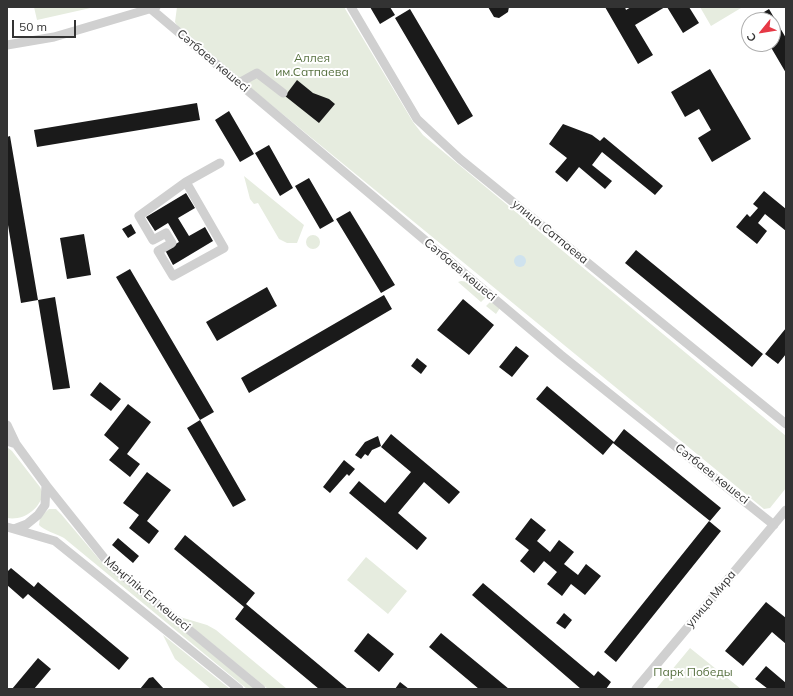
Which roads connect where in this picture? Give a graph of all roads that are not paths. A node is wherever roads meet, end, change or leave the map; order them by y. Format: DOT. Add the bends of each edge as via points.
graph roads {
  1 [pos="351,7"];
  2 [pos="154,8"];
  3 [pos="7,45"];
  4 [pos="239,83"];
  5 [pos="283,93"];
  6 [pos="220,162"];
  7 [pos="186,182"];
  8 [pos="786,424"];
  9 [pos="7,425"];
  10 [pos="11,442"];
  11 [pos="46,485"];
  12 [pos="786,510"];
  13 [pos="774,524"];
  14 [pos="10,528"];
  15 [pos="238,689"];
  16 [pos="261,689"];
  17 [pos="636,689"];
  1 -- 8 [label="street, улица Сатпаева" via="417,119 460,159"];
  2 -- 3 [label="street" via="54,37"];
  2 -- 4 [label="street, Сәтбаев көшесі"];
  4 -- 5 [label="street" via="257,73"];
  4 -- 13 [label="street, Сәтбаев көшесі" via="561,355"];
  6 -- 7 [label="street"];
  7 -- 7 [label="street" via="224,248 173,276 158,251 172,243 166,233 153,240 139,216"];
  9 -- 10 [label="street, Мәңгілік Ел көшесі"];
  10 -- 11 [label="street, Мәңгілік Ел көшесі"];
  11 -- 14 [label="street, Мәңгілік Ел көшесі" via="45,505 38,515 27,524"];
  11 -- 16 [label="street, Мәңгілік Ел көшесі" via="109,564"];
  12 -- 13 [label="street, улица Мира"];
  13 -- 17 [label="street, улица Мира"];
  14 -- 15 [label="street, Мәңгілік Ел көшесі" via="55,541"];
}
